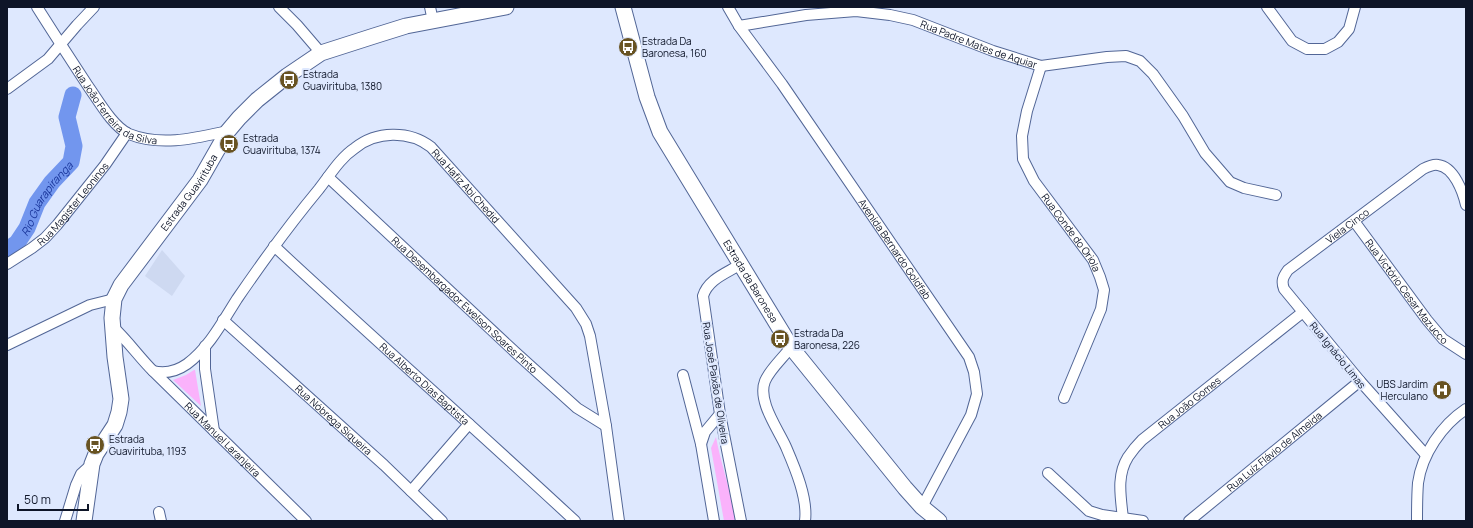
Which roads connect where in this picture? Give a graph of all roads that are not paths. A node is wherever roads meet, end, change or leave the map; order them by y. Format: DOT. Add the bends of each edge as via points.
graph roads {
  1 [pos="37,7"];
  2 [pos="94,7"];
  3 [pos="280,7"];
  4 [pos="506,7"];
  5 [pos="623,7"];
  6 [pos="728,7"];
  7 [pos="1267,7"];
  8 [pos="1355,7"];
  9 [pos="432,14"];
  10 [pos="739,26"];
  11 [pos="61,45"];
  12 [pos="320,54"];
  13 [pos="1041,66"];
  14 [pos="7,89"];
  15 [pos="228,131"];
  16 [pos="127,133"];
  17 [pos="328,177"];
  18 [pos="1276,195"];
  19 [pos="1466,205"];
  20 [pos="1354,221"];
  21 [pos="274,246"];
  22 [pos="7,264"];
  23 [pos="741,264"];
  24 [pos="1284,289"];
  25 [pos="114,299"];
  26 [pos="1303,312"];
  27 [pos="223,320"];
  28 [pos="113,327"];
  29 [pos="7,345"];
  30 [pos="114,345"];
  31 [pos="205,346"];
  32 [pos="792,347"];
  33 [pos="1466,354"];
  34 [pos="139,357"];
  35 [pos="153,371"];
  36 [pos="683,375"];
  37 [pos="1360,381"];
  38 [pos="1064,398"];
  39 [pos="1466,409"];
  40 [pos="720,414"];
  41 [pos="469,424"];
  42 [pos="606,426"];
  43 [pos="214,430"];
  44 [pos="701,444"];
  45 [pos="1426,455"];
  46 [pos="92,464"];
  47 [pos="1048,473"];
  48 [pos="411,491"];
  49 [pos="922,507"];
  50 [pos="1123,519"];
  51 [pos="65,521"];
  52 [pos="84,521"];
  53 [pos="306,521"];
  54 [pos="442,521"];
  55 [pos="575,521"];
  56 [pos="619,521"];
  57 [pos="714,521"];
  58 [pos="741,521"];
  59 [pos="805,521"];
  60 [pos="939,521"];
  61 [pos="1143,521"];
  62 [pos="1189,521"];
  63 [pos="1418,521"];
  1 -- 11 [label="street, Rua João Ferreira da Silva"];
  2 -- 11 [label="street"];
  3 -- 12 [label="street"];
  4 -- 9 [label="street, Estrada Guavirituba"];
  5 -- 23 [label="street, Estrada da Baronesa" via="647,98 660,132"];
  6 -- 10 [label="street, Avenida Bernardo Goldfab"];
  7 -- 8 [label="street" via="1292,41 1307,49 1325,49 1338,42 1349,29"];
  9 -- 12 [label="street, Estrada Guavirituba" via="400,28"];
  10 -- 13 [label="street, Rua Padre Mates de Aquiar" via="842,12 890,14"];
  10 -- 49 [label="street, Avenida Bernardo Goldfab" via="782,84 968,356 974,372 977,394 971,415"];
  11 -- 14 [label="street" via="48,59"];
  11 -- 16 [label="street, Rua João Ferreira da Silva" via="111,118"];
  12 -- 15 [label="street, Estrada Guavirituba" via="257,100"];
  13 -- 18 [label="street, Rua Padre Mates de Aquiar" via="1126,56 1140,61 1153,74 1205,153 1230,182"];
  13 -- 38 [label="street, Rua Conde do Oriola" via="1022,136 1023,159 1034,181 1093,260 1104,290 1101,309"];
  15 -- 16 [label="street, Rua João Ferreira da Silva" via="179,141 151,139"];
  15 -- 25 [label="street, Estrada Guavirituba" via="200,180"];
  16 -- 22 [label="street, Rua Magister Leoninos" via="106,165 57,225 45,238"];
  17 -- 21 [label="street, Rua Hafiz Abi Chedid"];
  17 -- 42 [label="street, Rua Desembargador Ewelson Soares Pinto" via="577,408"];
  17 -- 42 [label="street, Rua Hafiz Abi Chedid" via="344,158 369,139 399,135 414,137 431,147 576,308 590,336"];
  19 -- 20 [label="street, Viela Cinco" via="1456,179 1446,168 1438,165 1423,169"];
  20 -- 24 [label="street, Viela Cinco" via="1288,270 1283,276"];
  20 -- 33 [label="street, Rua Victório Cesar Mazucco" via="1443,339"];
  21 -- 27 [label="street, Rua Hafiz Abi Chedid"];
  21 -- 41 [label="street, Rua Alberto Dias Baptista"];
  23 -- 32 [label="street, Estrada da Baronesa"];
  23 -- 40 [label="street, Rua José Paixão de Oliveira" via="712,282 705,288 703,296"];
  24 -- 26 [label="street, Rua Ignácio Limas"];
  25 -- 28 [label="street, Estrada Guavirituba"];
  25 -- 29 [label="street" via="90,306"];
  26 -- 37 [label="street, Rua Ignácio Limas"];
  26 -- 50 [label="street, Rua João Gomes" via="1142,440 1120,474"];
  27 -- 31 [label="street, Rua Hafiz Abi Chedid"];
  27 -- 48 [label="street, Rua Nóbrega Siqueira"];
  28 -- 30 [label="street, Estrada Guavirituba"];
  28 -- 34 [label="street, Rua Manuel Laranjeira"];
  30 -- 34 [label="street, Rua Manuel Laranjeira" via="123,347"];
  30 -- 46 [label="street, Estrada Guavirituba" via="121,399 120,412"];
  31 -- 35 [label="street, Rua Hafiz Abi Chedid" via="187,364 178,369 168,372"];
  31 -- 43 [label="street"];
  32 -- 49 [label="street, Estrada da Baronesa"];
  32 -- 59 [label="street" via="769,374 763,393 765,404 801,488 805,504"];
  34 -- 35 [label="street, Rua Manuel Laranjeira"];
  35 -- 43 [label="street, Rua Manuel Laranjeira"];
  36 -- 44 [label="street"];
  37 -- 45 [label="street, Rua Ignácio Limas"];
  37 -- 62 [label="street, Rua Luíz Flávio de Almeida"];
  39 -- 45 [label="street" via="1443,429"];
  40 -- 44 [label="street" via="705,432"];
  40 -- 58 [label="street, Rua José Paixão de Oliveira"];
  41 -- 48 [label="street"];
  41 -- 55 [label="street, Rua Alberto Dias Baptista"];
  42 -- 56 [label="street, Rua Hafiz Abi Chedid"];
  43 -- 53 [label="street, Rua Manuel Laranjeira"];
  44 -- 57 [label="street"];
  45 -- 63 [label="street" via="1418,483"];
  46 -- 51 [label="street" via="81,474 76,484"];
  46 -- 52 [label="street, Estrada Guavirituba"];
  47 -- 50 [label="street" via="1089,510"];
  48 -- 54 [label="street, Rua Nóbrega Siqueira"];
  49 -- 60 [label="street, Estrada da Baronesa"];
  50 -- 61 [label="street"];
}
